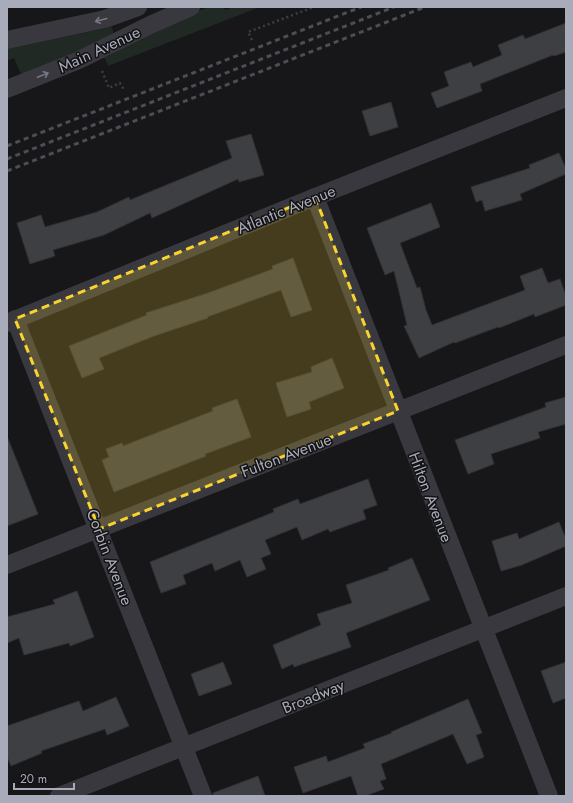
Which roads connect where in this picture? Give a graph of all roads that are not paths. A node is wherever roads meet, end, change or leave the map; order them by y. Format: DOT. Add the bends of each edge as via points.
graph roads {
  1 [pos="138,7"];
  2 [pos="146,7"];
  3 [pos="191,7"];
  4 [pos="150,25"];
  5 [pos="7,40"];
  6 [pos="7,89"];
  7 [pos="566,98"];
  8 [pos="315,197"];
  9 [pos="11,321"];
  10 [pos="566,345"];
  11 [pos="398,411"];
  12 [pos="99,529"];
  13 [pos="7,565"];
  14 [pos="566,596"];
  15 [pos="483,629"];
  16 [pos="184,747"];
  17 [pos="59,796"];
  18 [pos="203,796"];
  19 [pos="549,796"];
  1 -- 5 [label="street, Main Avenue, one-way" via="98,21"];
  2 -- 4 [label="street"];
  3 -- 4 [label="street, Main Avenue"];
  6 -- 4 [label="street, Main Avenue, one-way" via="84,58"];
  7 -- 8 [label="street, Atlantic Avenue"];
  8 -- 9 [label="street, Atlantic Avenue"];
  8 -- 11 [label="street, Hilton Avenue"];
  9 -- 12 [label="street, Corbin Avenue"];
  10 -- 11 [label="street, Fulton Avenue"];
  11 -- 12 [label="street, Fulton Avenue"];
  11 -- 15 [label="street, Hilton Avenue"];
  12 -- 13 [label="street, Fulton Avenue"];
  12 -- 16 [label="street, Corbin Avenue"];
  14 -- 15 [label="street, Broadway"];
  15 -- 16 [label="street, Broadway"];
  15 -- 19 [label="street, Hilton Avenue"];
  16 -- 17 [label="street, Broadway"];
  16 -- 18 [label="street, Corbin Avenue"];
}
